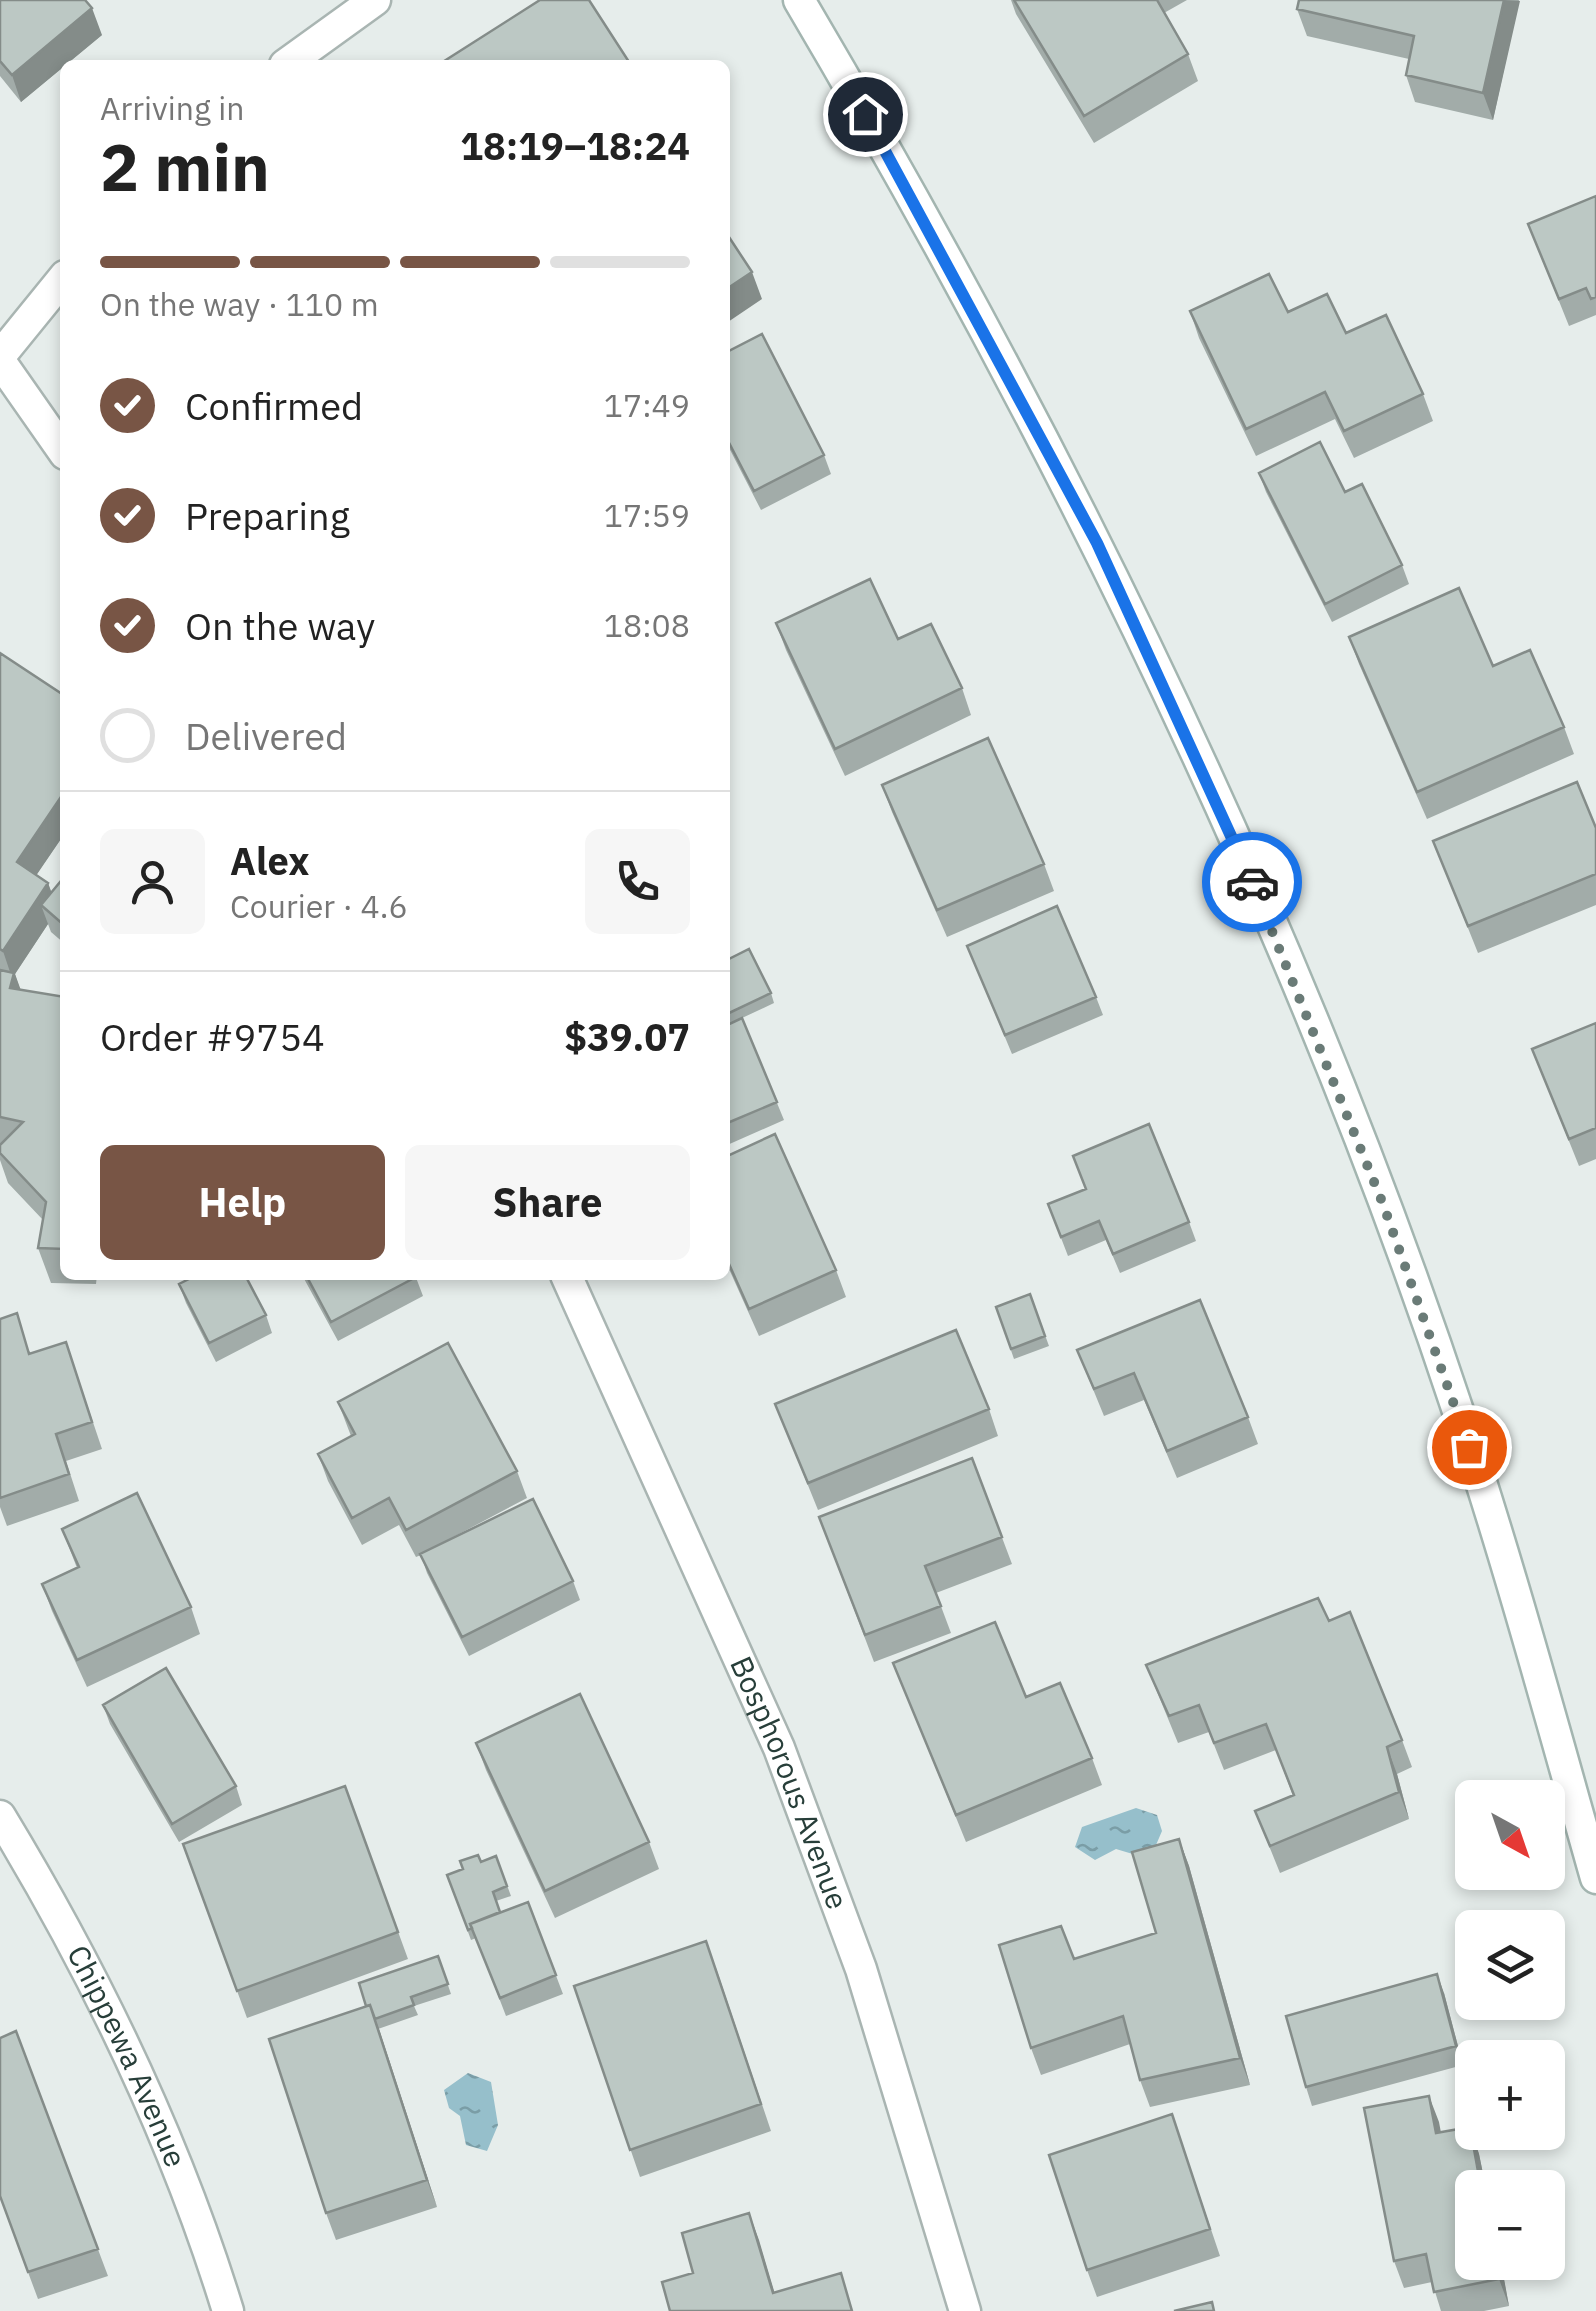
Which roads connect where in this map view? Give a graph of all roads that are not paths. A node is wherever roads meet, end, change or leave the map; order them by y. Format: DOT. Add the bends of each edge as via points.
graph roads {
  1 [pos="375,0"];
  2 [pos="799,0"];
  3 [pos="292,60"];
  4 [pos="60,282"];
  5 [pos="0,359"];
  6 [pos="60,447"];
  7 [pos="568,1280"];
  8 [pos="0,1816"];
  9 [pos="1596,1878"];
  10 [pos="228,2311"];
  11 [pos="965,2311"];
  1 -- 3 [label="street"];
  2 -- 9 [label="street" via="920,210 1097,543 1270,920 1459,1414"];
  4 -- 5 [label="street"];
  5 -- 6 [label="street"];
  7 -- 11 [label="street, Bosphorous Avenue" via="779,1748 861,1969"];
  8 -- 10 [label="street, Chippewa Avenue" via="119,2035 200,2220"];
}
